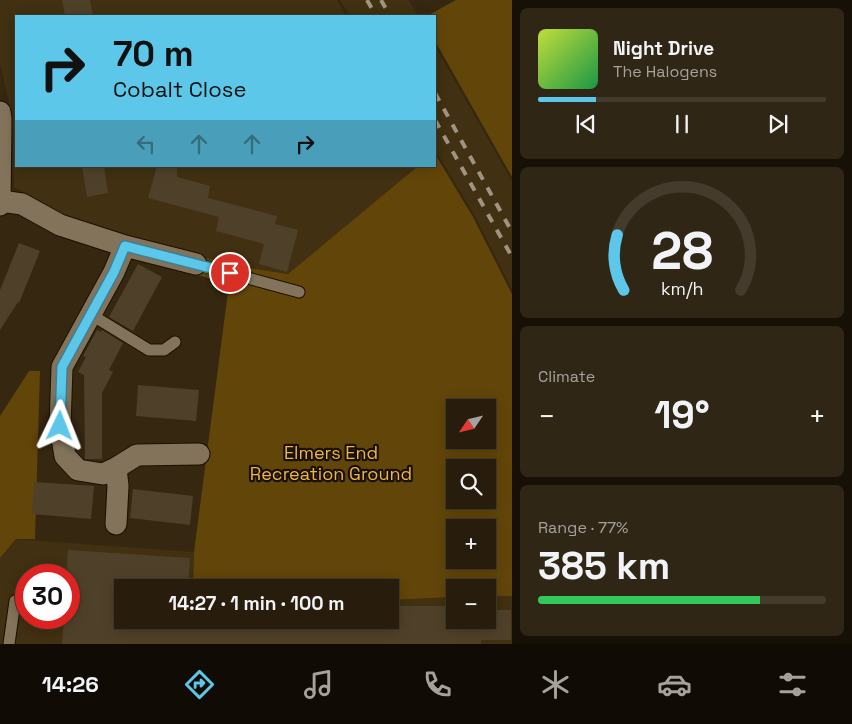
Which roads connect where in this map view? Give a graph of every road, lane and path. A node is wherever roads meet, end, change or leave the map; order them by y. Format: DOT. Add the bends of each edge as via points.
graph roads {
  1 [pos="0,112"];
  2 [pos="1,203"];
  3 [pos="125,246"];
  4 [pos="196,264"];
  5 [pos="299,292"];
  6 [pos="90,314"];
  7 [pos="175,342"];
  8 [pos="199,454"];
  9 [pos="116,468"];
  10 [pos="116,524"];
  11 [pos="15,601"];
  12 [pos="9,644"];
  1 -- 2 [label="street"];
  2 -- 3 [label="street" via="22,204 60,225"];
  3 -- 4 [label="street"];
  3 -- 6 [label="street"];
  4 -- 5 [label="lane"];
  6 -- 7 [label="lane" via="149,350 164,350"];
  6 -- 9 [label="street" via="62,367 61,434 65,456 78,470 104,474"];
  8 -- 9 [label="street" via="137,455"];
  9 -- 10 [label="street"];
  11 -- 12 [label="lane"];
}
